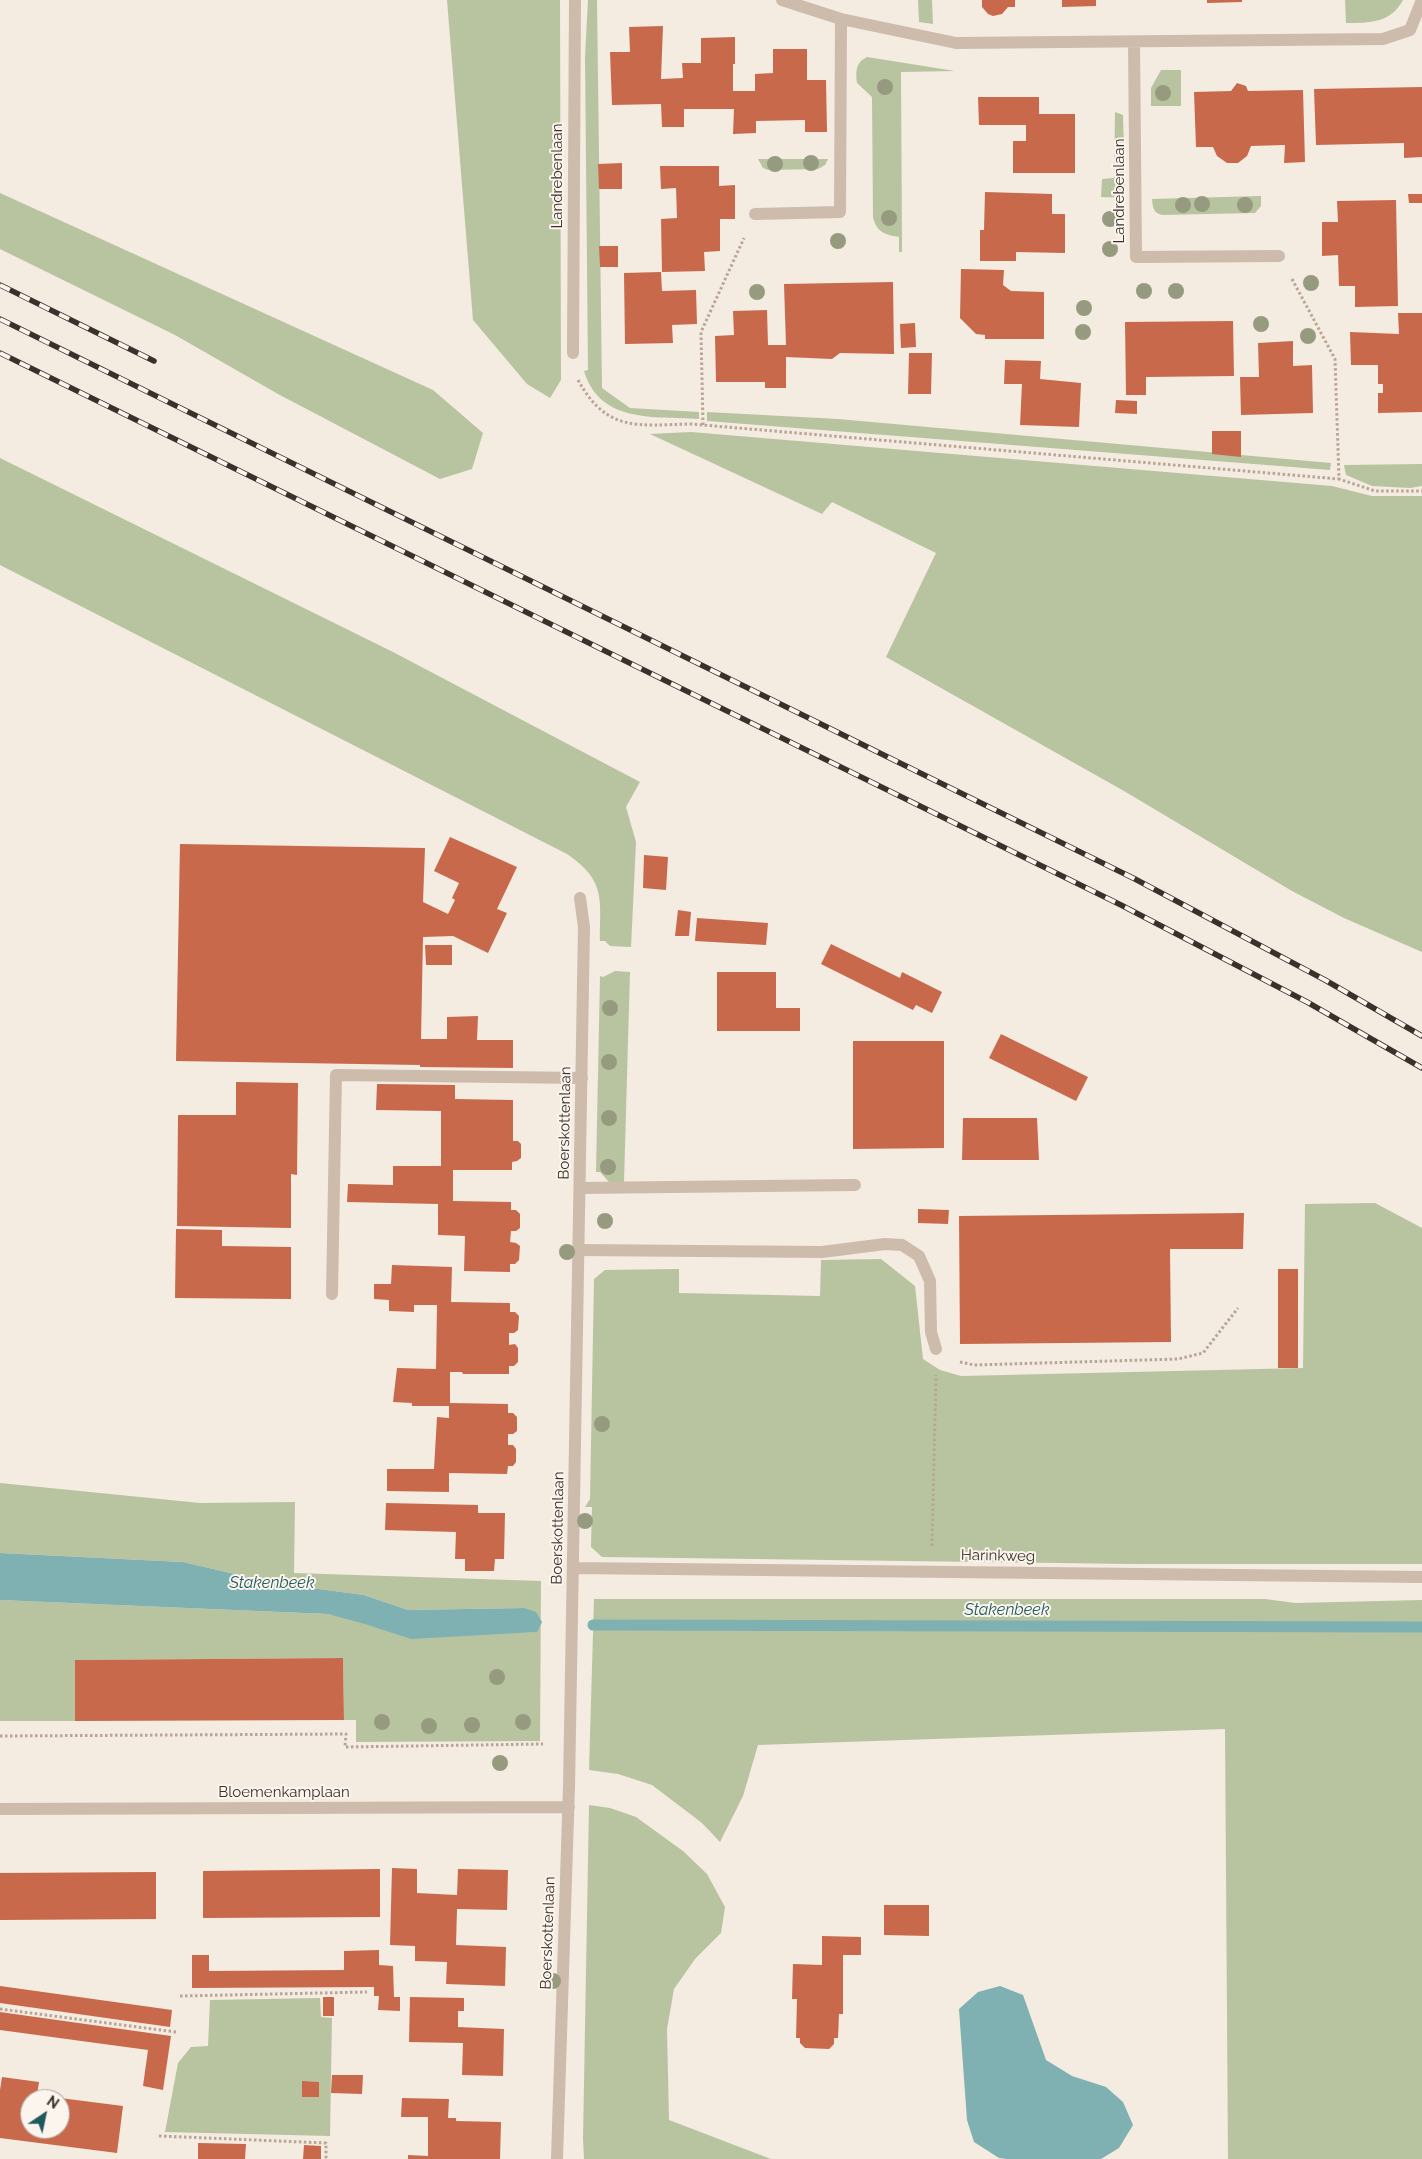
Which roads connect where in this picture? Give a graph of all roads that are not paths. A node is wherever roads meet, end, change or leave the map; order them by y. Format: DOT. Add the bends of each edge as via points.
graph roads {
  1 [pos="575,0"];
  2 [pos="782,0"];
  3 [pos="1422,0"];
  4 [pos="841,19"];
  5 [pos="1134,42"];
  6 [pos="755,214"];
  7 [pos="1279,256"];
  8 [pos="573,353"];
  9 [pos="580,898"];
  10 [pos="582,1078"];
  11 [pos="855,1185"];
  12 [pos="580,1188"];
  13 [pos="578,1250"];
  14 [pos="332,1294"];
  15 [pos="936,1349"];
  16 [pos="573,1568"];
  17 [pos="1422,1577"];
  18 [pos="568,1807"];
  19 [pos="0,1809"];
  20 [pos="557,2159"];
  1 -- 8 [label="street, Landrebenlaan"];
  2 -- 4 [label="street"];
  3 -- 5 [label="street" via="1410,30 1383,39"];
  4 -- 5 [label="street" via="956,43"];
  4 -- 6 [label="street" via="840,212"];
  5 -- 7 [label="street, Landrebenlaan" via="1136,257"];
  9 -- 10 [label="street, Boerskottenlaan" via="584,927"];
  10 -- 12 [label="street, Boerskottenlaan"];
  10 -- 14 [label="street" via="336,1075"];
  11 -- 12 [label="street"];
  12 -- 13 [label="street, Boerskottenlaan"];
  13 -- 15 [label="street" via="822,1252 902,1245 919,1256 930,1282 931,1332"];
  13 -- 16 [label="street, Boerskottenlaan"];
  16 -- 17 [label="street, Harinkweg"];
  16 -- 18 [label="street, Boerskottenlaan"];
  18 -- 19 [label="street, Bloemenkamplaan"];
  18 -- 20 [label="street, Boerskottenlaan"];
}
